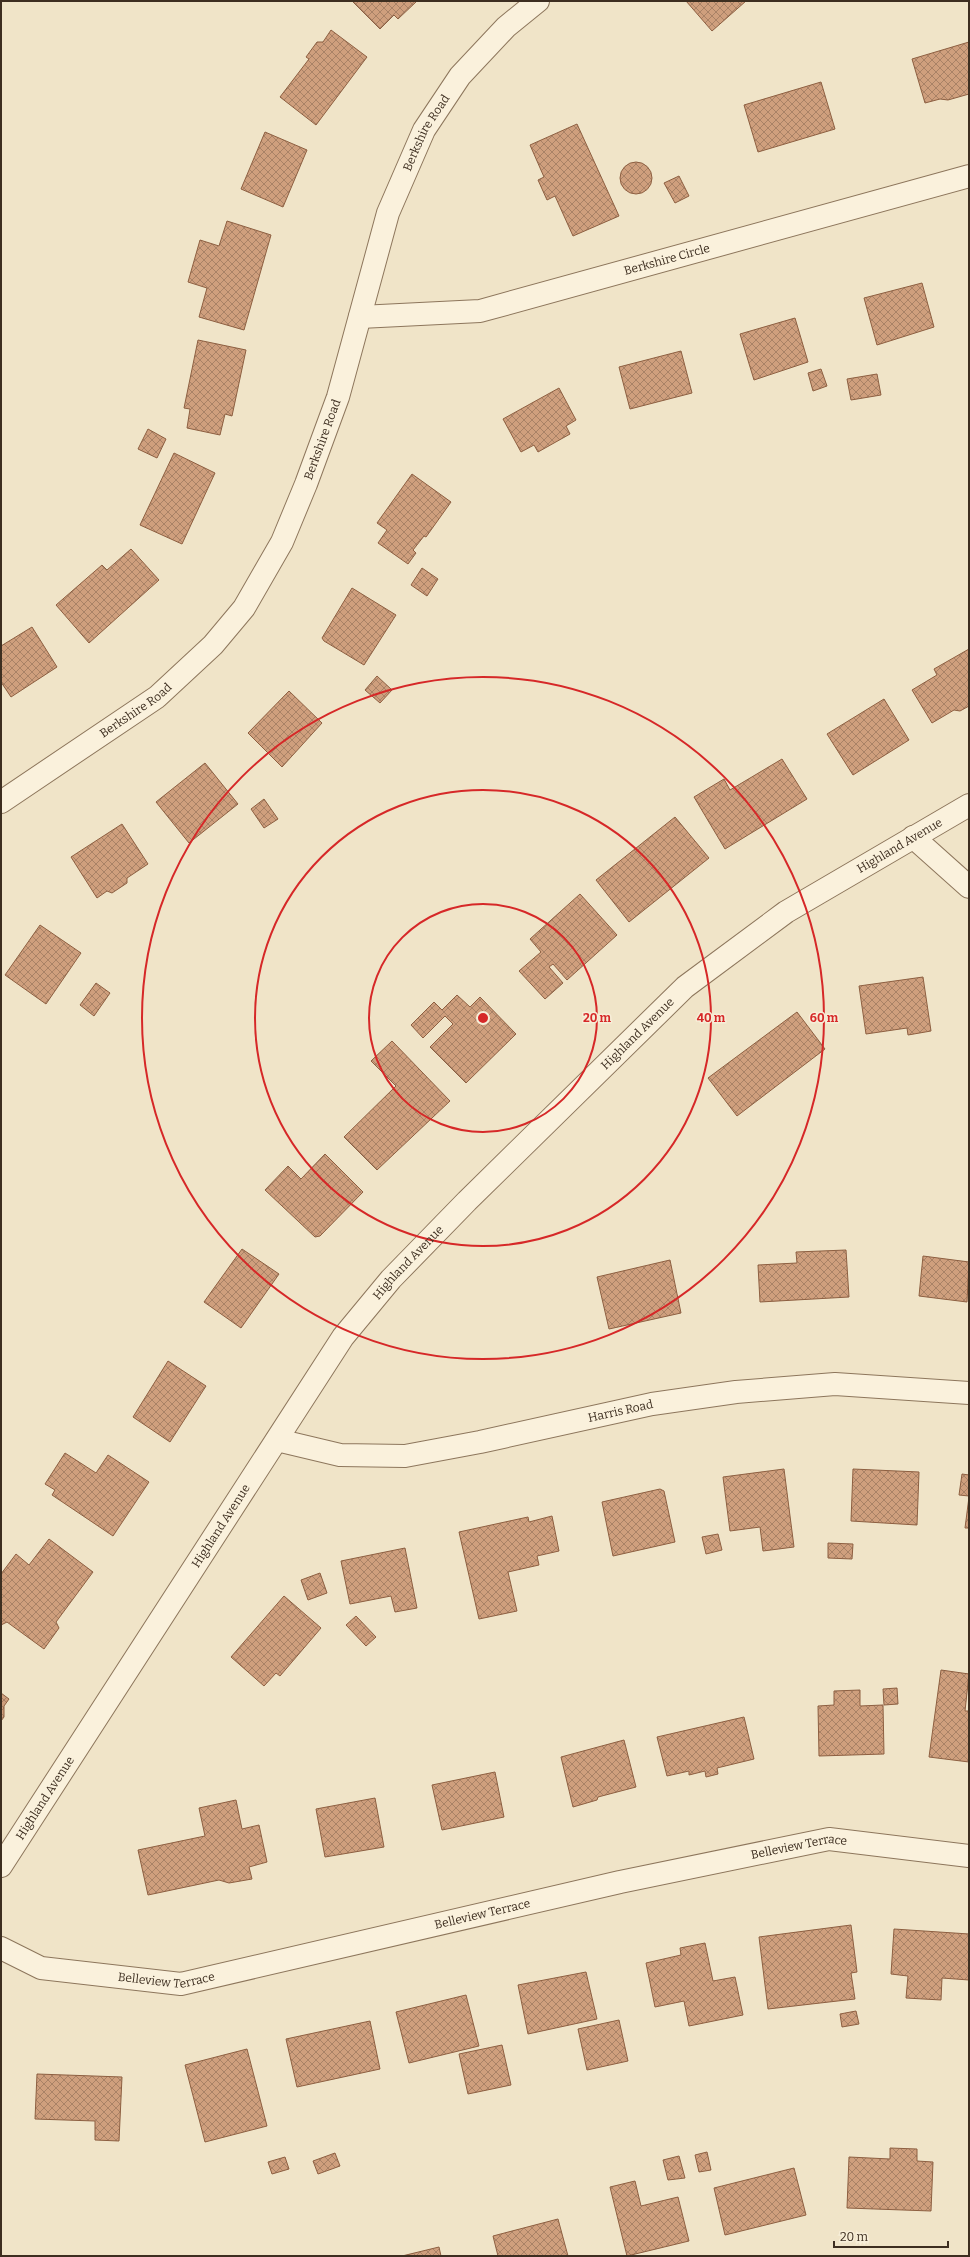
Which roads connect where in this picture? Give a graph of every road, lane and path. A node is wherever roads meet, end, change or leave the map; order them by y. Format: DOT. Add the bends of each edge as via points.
graph roads {
  1 [pos="538,1"];
  2 [pos="969,176"];
  3 [pos="360,317"];
  4 [pos="1,802"];
  5 [pos="969,805"];
  6 [pos="913,838"];
  7 [pos="969,888"];
  8 [pos="969,1393"];
  9 [pos="277,1440"];
  10 [pos="969,1856"];
  11 [pos="1,1866"];
  12 [pos="1,1948"];
  1 -- 3 [label="street, Berkshire Road" via="506,27 460,76 424,130 388,214"];
  2 -- 3 [label="street, Berkshire Circle" via="480,311"];
  3 -- 4 [label="street, Berkshire Road" via="338,397 306,484 282,542 244,608 213,645 157,697"];
  5 -- 6 [label="street, Highland Avenue"];
  6 -- 7 [label="street"];
  6 -- 9 [label="street, Highland Avenue" via="786,912 680,992 587,1081 391,1279 343,1337"];
  8 -- 9 [label="street, Harris Road" via="835,1384 736,1392 652,1404 405,1456 340,1455"];
  9 -- 11 [label="street, Highland Avenue"];
  10 -- 12 [label="street, Belleview Terrace" via="830,1839 620,1882 181,1984 41,1968"];
}
